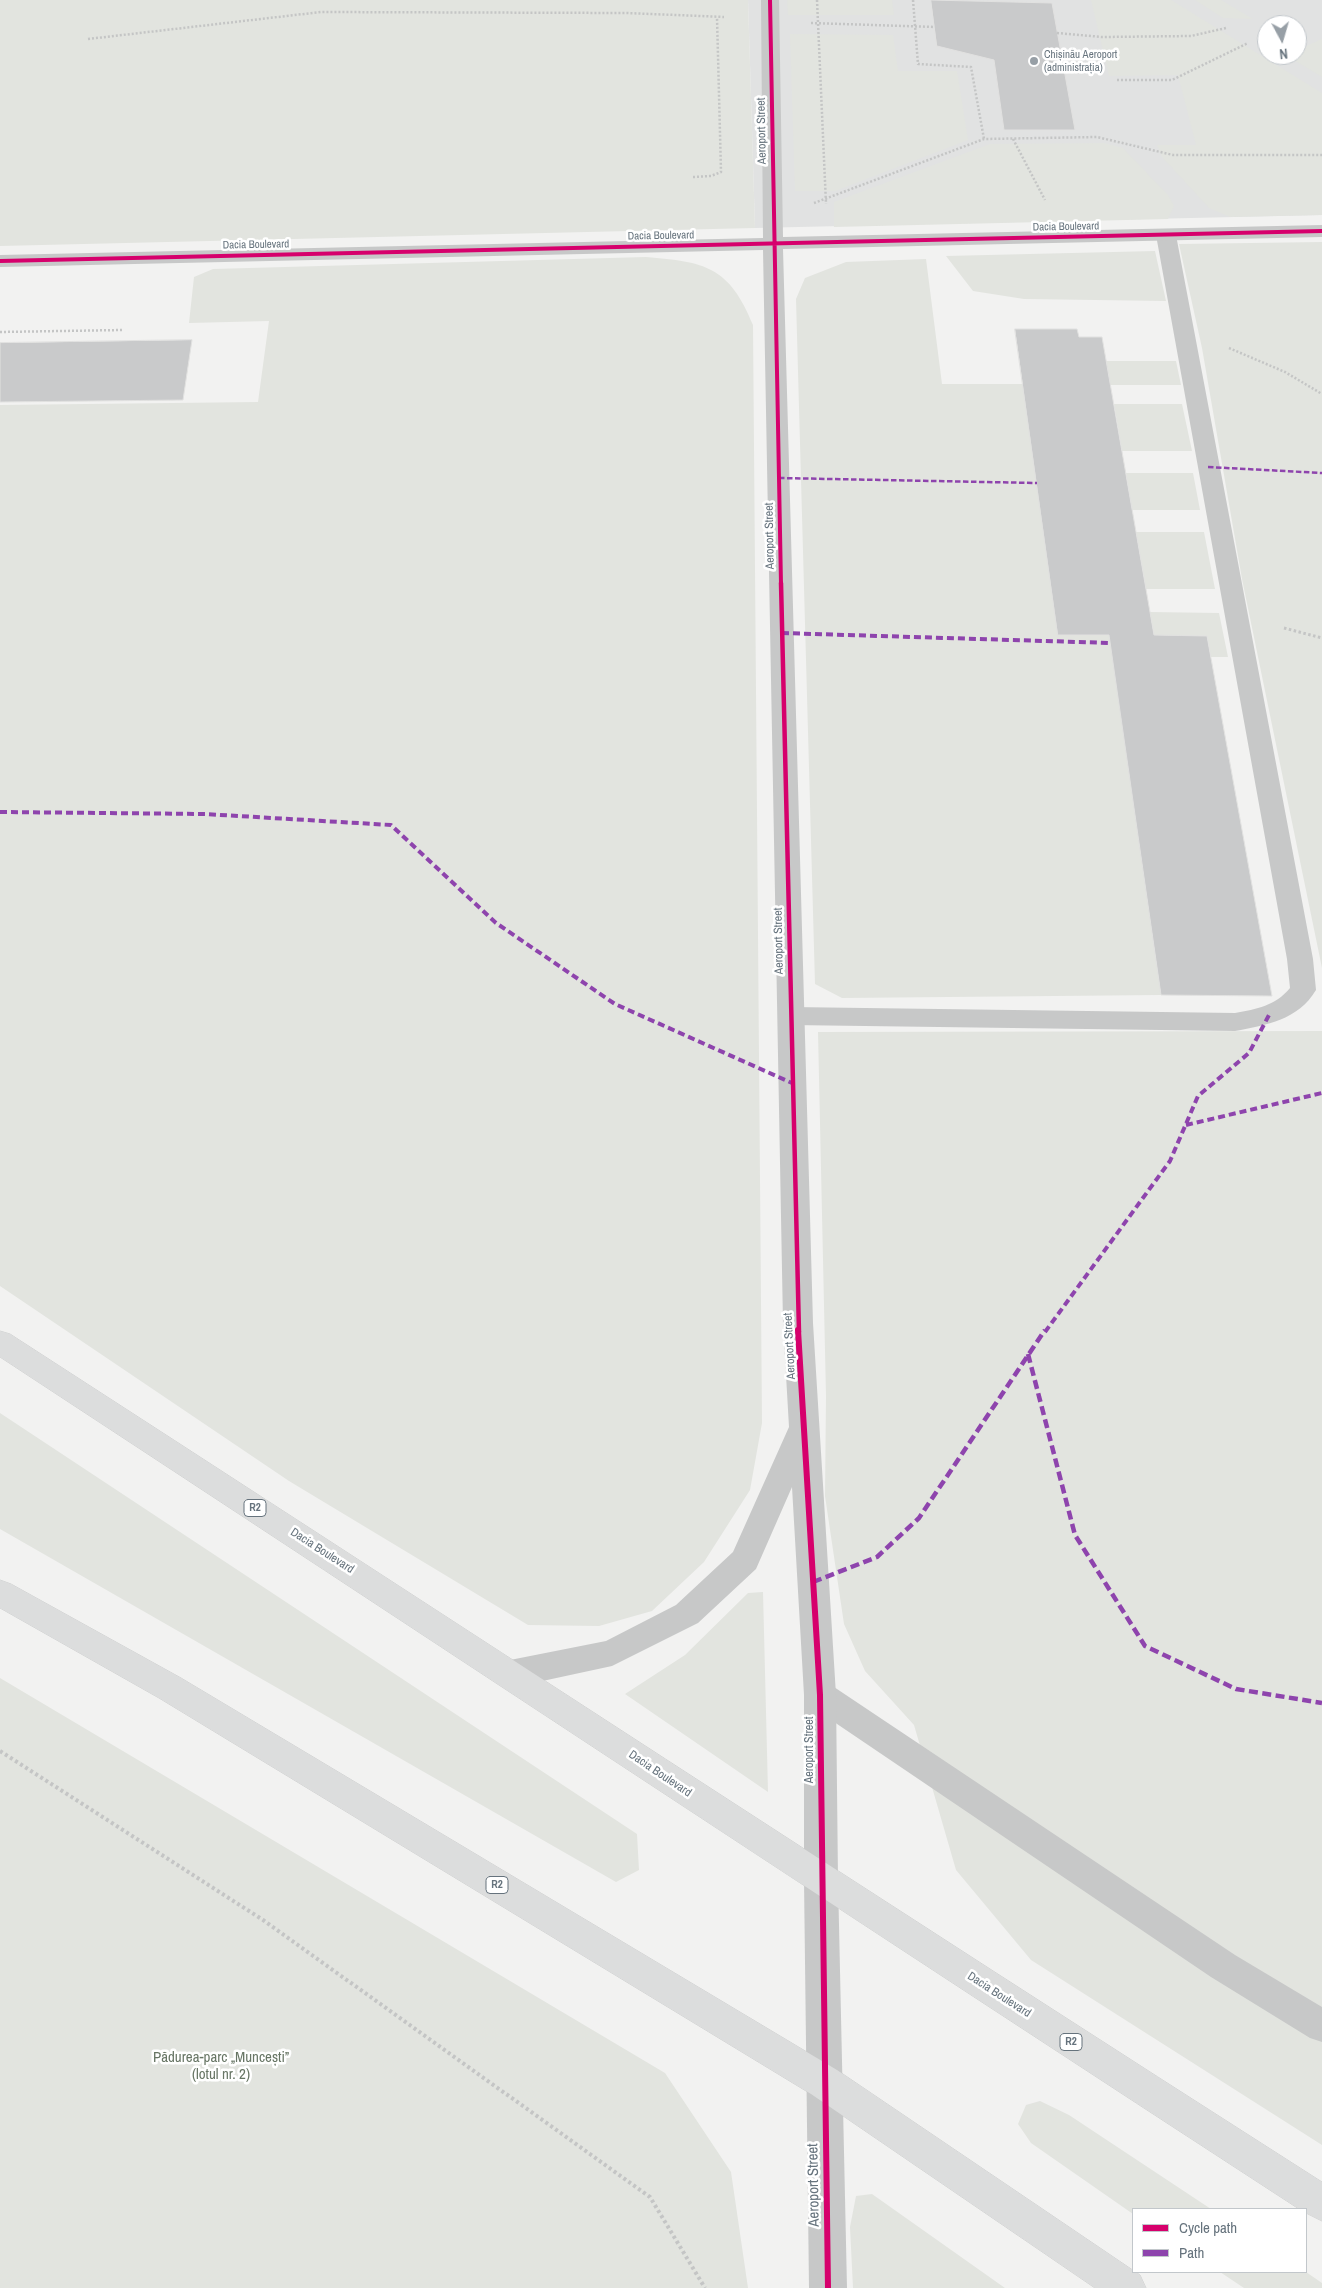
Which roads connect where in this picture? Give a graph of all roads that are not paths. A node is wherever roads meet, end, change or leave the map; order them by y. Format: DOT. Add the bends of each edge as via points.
graph roads {
  1 [pos="770,0"];
  2 [pos="1322,231"];
  3 [pos="1166,235"];
  4 [pos="773,244"];
  5 [pos="0,260"];
  6 [pos="791,1016"];
  7 [pos="0,1342"];
  8 [pos="804,1425"];
  9 [pos="0,1593"];
  10 [pos="510,1674"];
  11 [pos="820,1695"];
  12 [pos="821,1880"];
  13 [pos="1322,2026"];
  14 [pos="824,2082"];
  15 [pos="1322,2203"];
  16 [pos="828,2288"];
  17 [pos="1127,2288"];
  1 -- 4 [label="street, Aeroport Street"];
  2 -- 3 [label="street, Dacia Boulevard"];
  3 -- 4 [label="street, Dacia Boulevard"];
  3 -- 6 [label="street" via="1303,990 1291,1005 1269,1015 1235,1022"];
  4 -- 5 [label="street, Dacia Boulevard"];
  4 -- 6 [label="street, Aeroport Street"];
  6 -- 8 [label="street, Aeroport Street" via="798,1323"];
  7 -- 10 [label="main road, Dacia Boulevard / R2"];
  8 -- 10 [label="street" via="745,1560 687,1614 612,1653"];
  8 -- 11 [label="street, Aeroport Street"];
  9 -- 14 [label="main road, R2" via="170,1688"];
  10 -- 12 [label="main road, Dacia Boulevard / R2"];
  11 -- 12 [label="street, Aeroport Street"];
  11 -- 13 [label="street" via="1223,1966"];
  12 -- 14 [label="street, Aeroport Street"];
  12 -- 15 [label="main road, Dacia Boulevard / R2"];
  14 -- 16 [label="street, Aeroport Street"];
  14 -- 17 [label="main road, R2"];
}
